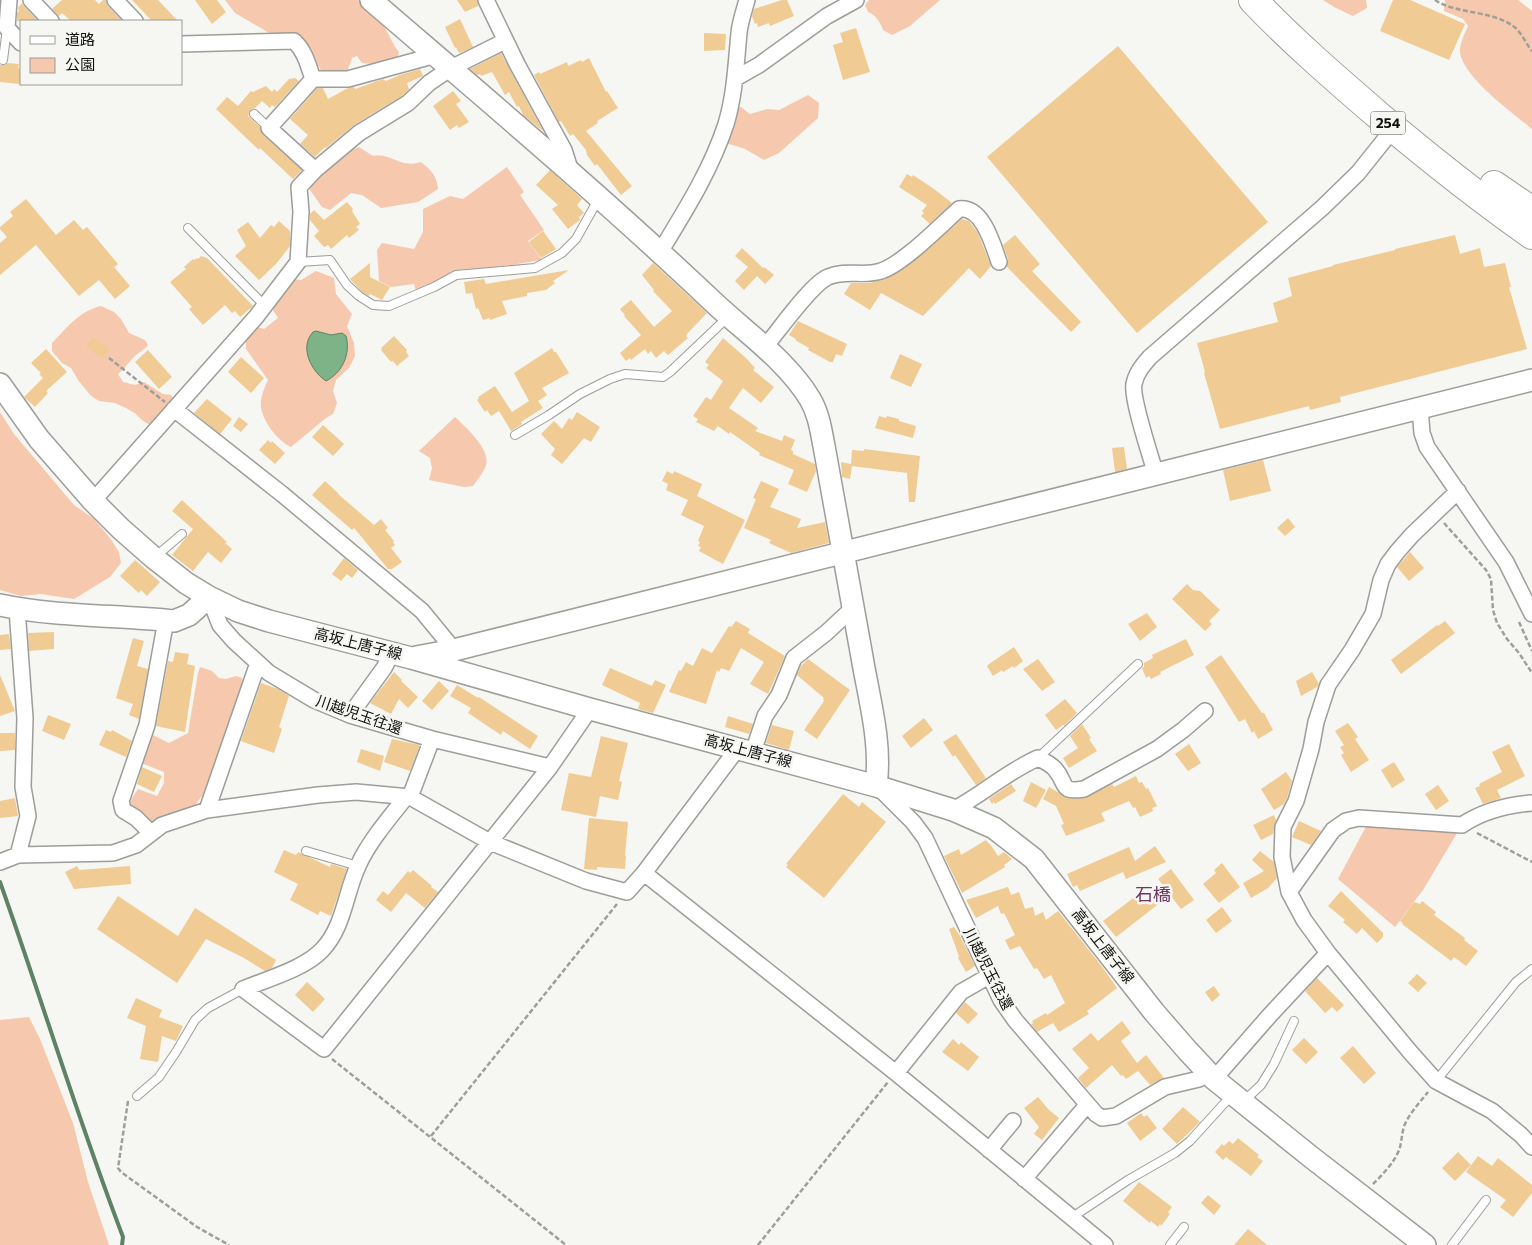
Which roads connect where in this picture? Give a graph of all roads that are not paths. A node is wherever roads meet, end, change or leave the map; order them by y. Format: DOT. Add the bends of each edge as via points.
graph roads {
  1 [pos="9,0"];
  2 [pos="30,0"];
  3 [pos="115,0"];
  4 [pos="371,0"];
  5 [pos="486,0"];
  6 [pos="747,0"];
  7 [pos="856,0"];
  8 [pos="1253,0"];
  9 [pos="1279,0"];
  10 [pos="49,20"];
  11 [pos="134,20"];
  12 [pos="7,28"];
  13 [pos="505,41"];
  14 [pos="20,42"];
  15 [pos="182,44"];
  16 [pos="3,60"];
  17 [pos="443,61"];
  18 [pos="736,78"];
  19 [pos="313,79"];
  20 [pos="254,114"];
  21 [pos="269,128"];
  22 [pos="1394,128"];
  23 [pos="315,170"];
  24 [pos="570,172"];
  25 [pos="600,197"];
  26 [pos="1532,211"];
  27 [pos="188,228"];
  28 [pos="1532,235"];
  29 [pos="660,252"];
  30 [pos="298,262"];
  31 [pos="999,262"];
  32 [pos="265,306"];
  33 [pos="728,317"];
  34 [pos="764,348"];
  35 [pos="1532,380"];
  36 [pos="0,384"];
  37 [pos="1420,408"];
  38 [pos="174,409"];
  39 [pos="515,435"];
  40 [pos="1156,475"];
  41 [pos="1458,491"];
  42 [pos="93,501"];
  43 [pos="182,534"];
  44 [pos="844,552"];
  45 [pos="154,558"];
  46 [pos="209,597"];
  47 [pos="9,607"];
  48 [pos="854,607"];
  49 [pos="1524,615"];
  50 [pos="166,620"];
  51 [pos="454,650"];
  52 [pos="402,655"];
  53 [pos="258,663"];
  54 [pos="1138,664"];
  55 [pos="590,708"];
  56 [pos="1205,711"];
  57 [pos="350,715"];
  58 [pos="432,739"];
  59 [pos="745,750"];
  60 [pos="1038,758"];
  61 [pos="550,767"];
  62 [pos="876,786"];
  63 [pos="408,797"];
  64 [pos="1532,803"];
  65 [pos="207,810"];
  66 [pos="953,810"];
  67 [pos="151,833"];
  68 [pos="490,842"];
  69 [pos="306,851"];
  70 [pos="18,854"];
  71 [pos="0,862"];
  72 [pos="358,866"];
  73 [pos="644,873"];
  74 [pos="1289,892"];
  75 [pos="1328,953"];
  76 [pos="1532,969"];
  77 [pos="989,976"];
  78 [pos="243,989"];
  79 [pos="1294,1021"];
  80 [pos="896,1073"];
  81 [pos="1210,1075"];
  82 [pos="1436,1081"];
  83 [pos="137,1096"];
  84 [pos="1238,1098"];
  85 [pos="1087,1105"];
  86 [pos="1012,1121"];
  87 [pos="1532,1147"];
  88 [pos="989,1150"];
  89 [pos="1024,1179"];
  90 [pos="1486,1200"];
  91 [pos="1072,1218"];
  92 [pos="1184,1226"];
  93 [pos="1105,1245"];
  94 [pos="1170,1245"];
  95 [pos="1425,1245"];
  96 [pos="1452,1245"];
  1 -- 12 [label="street"];
  2 -- 10 [label="street"];
  3 -- 11 [label="street"];
  4 -- 17 [label="street"];
  5 -- 13 [label="street"];
  6 -- 18 [label="street" via="739,31"];
  7 -- 18 [label="street"];
  8 -- 22 [label="highway, 254" via="1333,77"];
  9 -- 26 [label="highway, 254" via="1342,62 1404,116 1463,163"];
  12 -- 14 [label="street"];
  12 -- 16 [label="lane"];
  13 -- 17 [label="street"];
  13 -- 24 [label="street" via="564,150"];
  15 -- 19 [label="street" via="294,41 305,55"];
  17 -- 19 [label="street" via="348,79"];
  17 -- 23 [label="street" via="429,83 408,103 359,133"];
  17 -- 24 [label="street"];
  18 -- 29 [label="street" via="726,123 712,159"];
  19 -- 21 [label="street"];
  20 -- 21 [label="lane"];
  21 -- 23 [label="street"];
  22 -- 28 [label="highway, 254" via="1445,171"];
  22 -- 40 [label="street" via="1358,173 1322,208 1141,368 1134,391"];
  23 -- 30 [label="street" via="299,187"];
  24 -- 25 [label="street"];
  25 -- 29 [label="street"];
  25 -- 30 [label="lane" via="576,240 562,253 535,268 456,275 390,306 373,305 359,296 330,260"];
  27 -- 32 [label="lane"];
  29 -- 33 [label="street"];
  30 -- 32 [label="street"];
  31 -- 34 [label="street" via="983,223 964,208 959,209 906,256 883,271 850,272 827,277 815,286"];
  32 -- 38 [label="street"];
  33 -- 34 [label="street"];
  33 -- 39 [label="lane" via="663,377 625,374 610,379"];
  34 -- 44 [label="street" via="789,370 817,413"];
  35 -- 37 [label="street"];
  36 -- 42 [label="street, 高坂上唐子線" via="39,439"];
  37 -- 40 [label="street"];
  37 -- 41 [label="street" via="1427,447"];
  38 -- 42 [label="street"];
  38 -- 51 [label="street" via="422,611"];
  40 -- 44 [label="street"];
  41 -- 49 [label="street" via="1506,562"];
  41 -- 74 [label="street" via="1412,535 1388,564 1373,614 1328,685 1296,801 1283,828 1282,857"];
  42 -- 45 [label="street, 高坂上唐子線"];
  43 -- 45 [label="lane"];
  44 -- 48 [label="street"];
  44 -- 51 [label="street"];
  45 -- 46 [label="street, 高坂上唐子線"];
  46 -- 50 [label="street" via="185,618"];
  46 -- 52 [label="street, 高坂上唐子線" via="269,621"];
  46 -- 53 [label="street, 川越児玉往還" via="220,625"];
  47 -- 50 [label="street"];
  47 -- 70 [label="street" via="25,718 23,787 28,816"];
  48 -- 59 [label="street" via="794,658 778,695"];
  48 -- 62 [label="street" via="878,749"];
  50 -- 67 [label="street" via="147,725 121,801 123,810"];
  51 -- 52 [label="street"];
  52 -- 55 [label="street, 高坂上唐子線"];
  52 -- 57 [label="street" via="384,668"];
  53 -- 57 [label="street, 川越児玉往還" via="296,690"];
  53 -- 65 [label="street"];
  54 -- 60 [label="lane"];
  55 -- 59 [label="street, 高坂上唐子線"];
  55 -- 61 [label="street"];
  56 -- 60 [label="street" via="1157,749 1084,789 1072,791 1066,788 1055,770"];
  57 -- 58 [label="street, 川越児玉往還"];
  58 -- 61 [label="street, 川越児玉往還"];
  58 -- 63 [label="street"];
  59 -- 62 [label="street, 高坂上唐子線"];
  59 -- 73 [label="street"];
  60 -- 66 [label="street"];
  61 -- 68 [label="street"];
  62 -- 66 [label="street, 高坂上唐子線"];
  62 -- 77 [label="street, 川越児玉往還" via="925,838"];
  63 -- 65 [label="street" via="356,792"];
  63 -- 68 [label="street"];
  63 -- 72 [label="street" via="380,831"];
  64 -- 74 [label="street" via="1500,808 1475,816 1462,825 1359,818 1346,821 1333,830"];
  65 -- 67 [label="street" via="162,825"];
  66 -- 81 [label="street, 高坂上唐子線" via="994,828 1034,858 1154,1012"];
  67 -- 70 [label="street" via="136,845 113,853"];
  68 -- 73 [label="street" via="586,881 628,892"];
  68 -- 78 [label="street" via="324,1050"];
  69 -- 72 [label="lane"];
  70 -- 71 [label="street"];
  72 -- 78 [label="street" via="336,929 322,950 303,964"];
  73 -- 80 [label="street"];
  74 -- 75 [label="street"];
  75 -- 81 [label="street"];
  75 -- 82 [label="street"];
  76 -- 82 [label="lane" via="1516,982"];
  77 -- 80 [label="street" via="961,992"];
  77 -- 85 [label="street, 川越児玉往還" via="1015,1020"];
  78 -- 83 [label="lane" via="208,1008 195,1020 159,1077"];
  79 -- 84 [label="lane" via="1282,1050 1261,1085"];
  80 -- 88 [label="street"];
  81 -- 84 [label="street, 高坂上唐子線"];
  81 -- 85 [label="street, 川越児玉往還" via="1165,1087 1111,1118 1102,1118"];
  82 -- 87 [label="street" via="1492,1111"];
  84 -- 91 [label="lane" via="1175,1153"];
  84 -- 95 [label="street, 高坂上唐子線"];
  85 -- 89 [label="street"];
  86 -- 88 [label="street"];
  88 -- 89 [label="street"];
  89 -- 91 [label="street"];
  90 -- 96 [label="lane"];
  91 -- 93 [label="street"];
  92 -- 94 [label="lane"];
}
